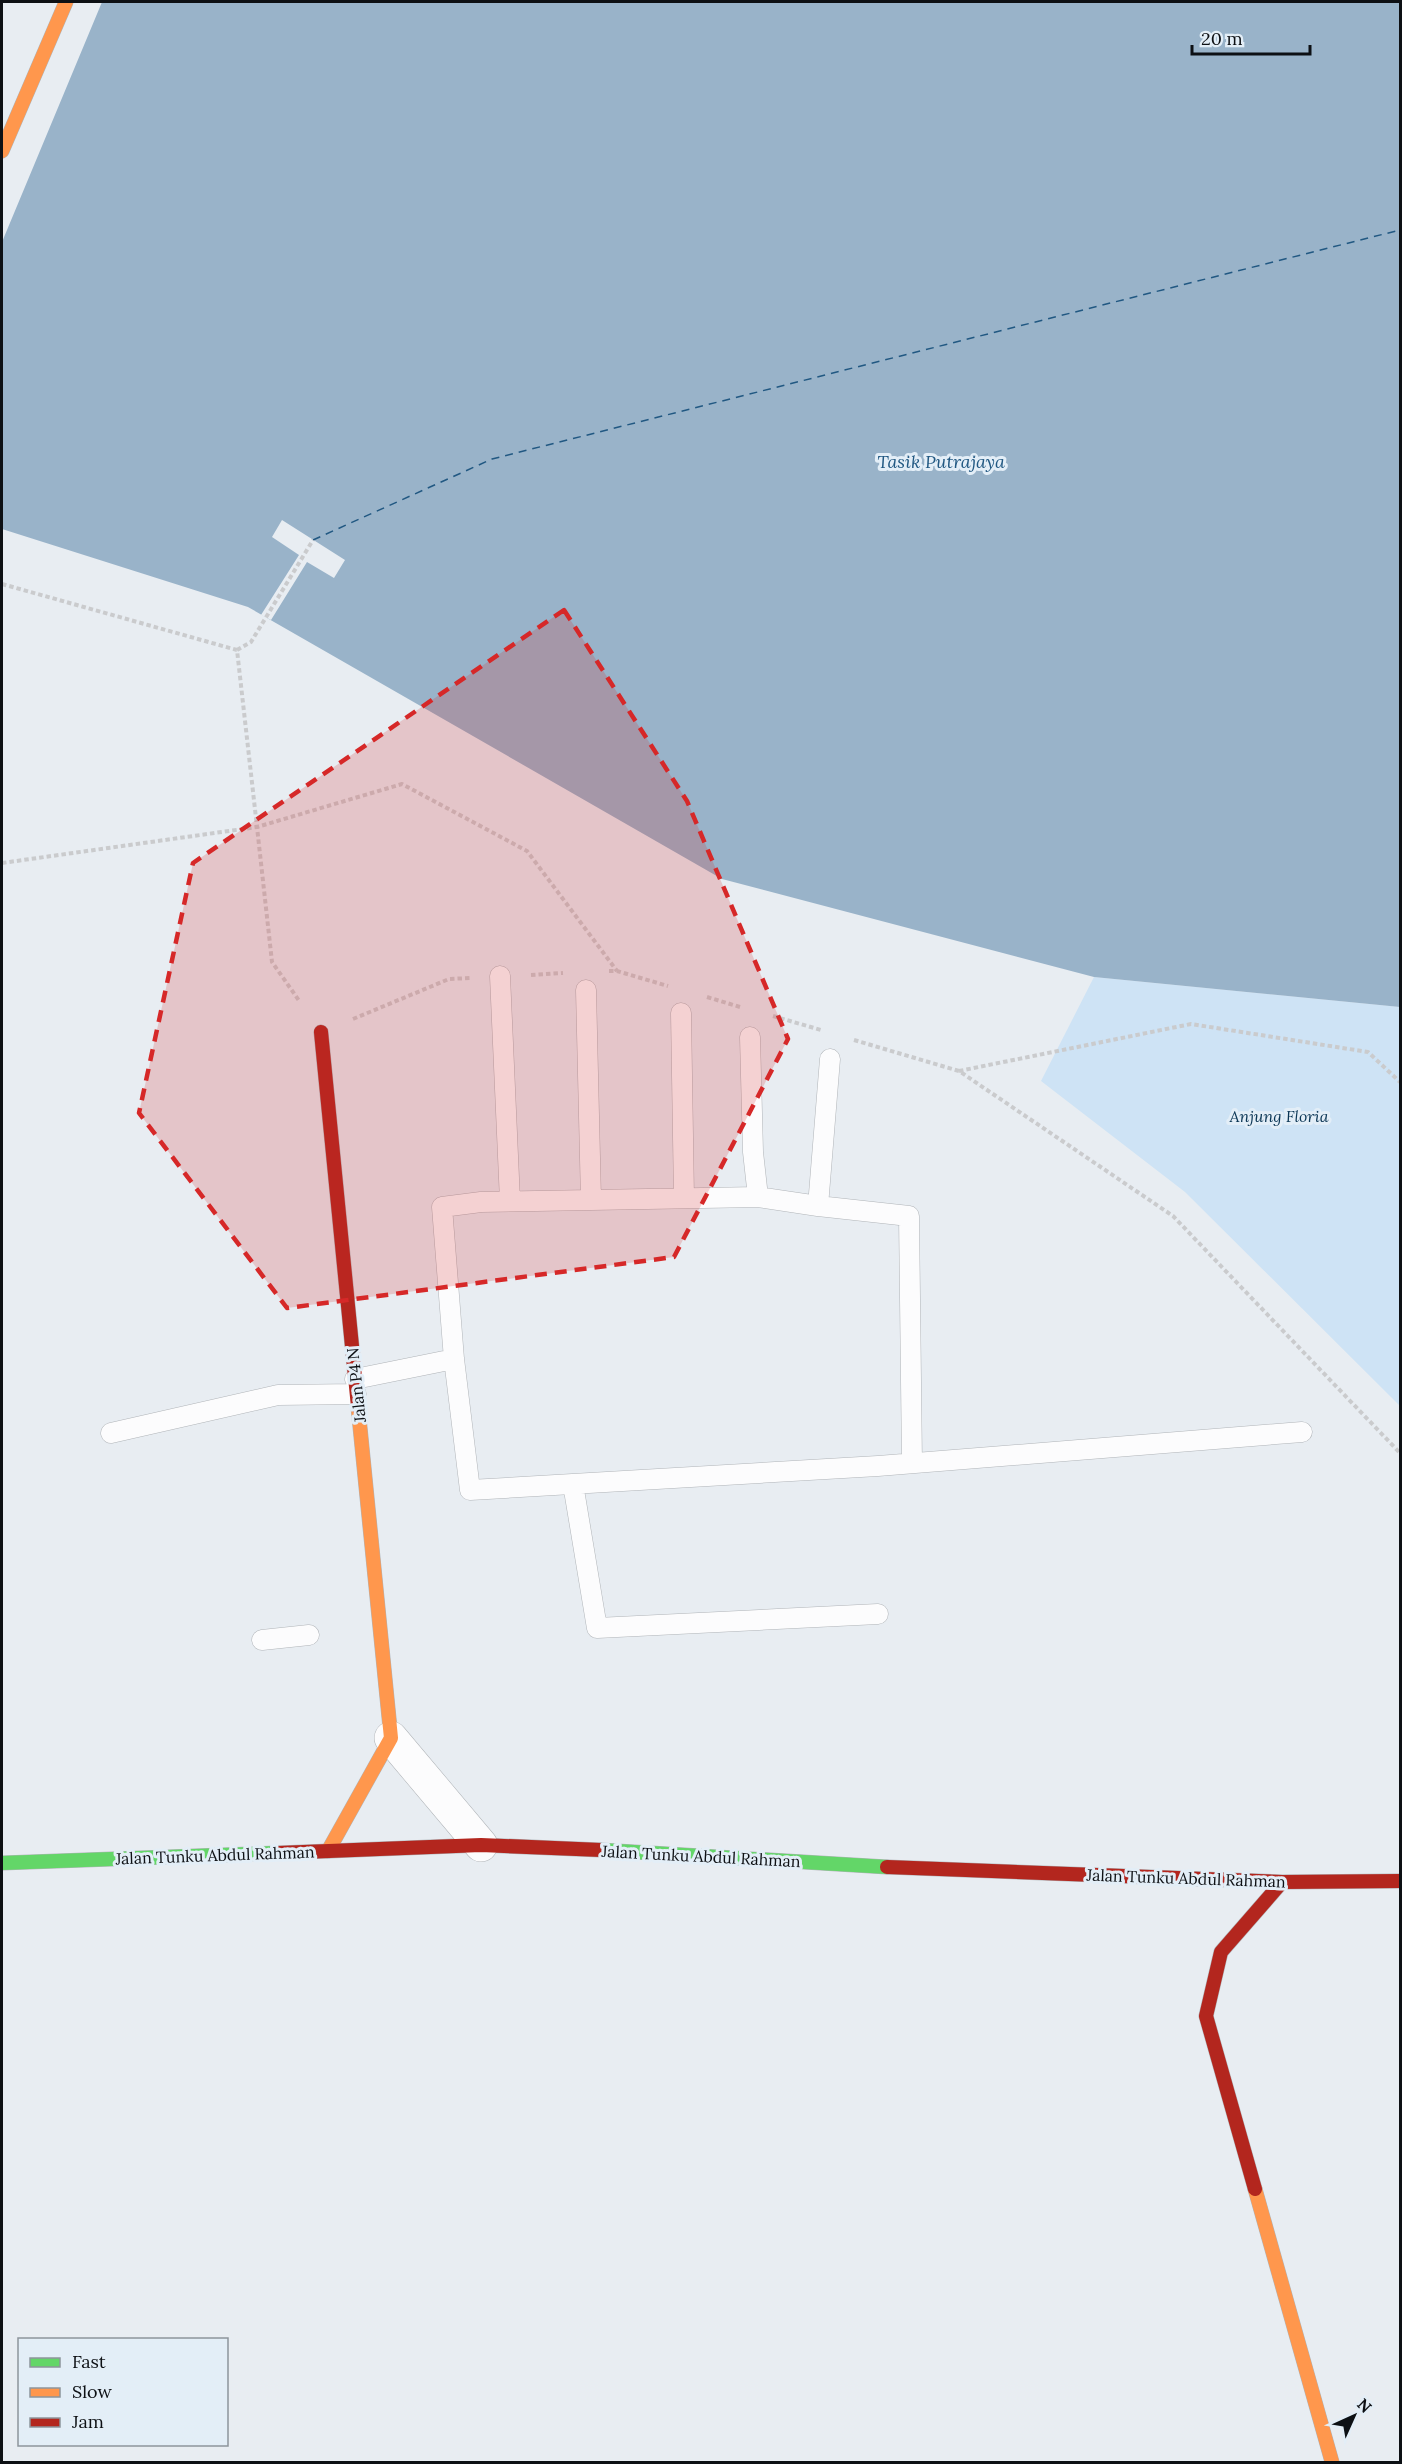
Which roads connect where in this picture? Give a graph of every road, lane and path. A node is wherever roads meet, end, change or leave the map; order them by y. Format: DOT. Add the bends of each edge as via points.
graph roads {
  1 [pos="66,2"];
  2 [pos="2,151"];
  3 [pos="313,540"];
  4 [pos="2,584"];
  5 [pos="237,650"];
  6 [pos="617,971"];
  7 [pos="500,976"];
  8 [pos="586,990"];
  9 [pos="681,1013"];
  10 [pos="321,1032"];
  11 [pos="750,1037"];
  12 [pos="830,1059"];
  13 [pos="958,1071"];
  14 [pos="1401,1082"];
  15 [pos="758,1197"];
  16 [pos="684,1198"];
  17 [pos="591,1200"];
  18 [pos="510,1201"];
  19 [pos="818,1206"];
  20 [pos="454,1359"];
  21 [pos="356,1387"];
  22 [pos="1302,1432"];
  23 [pos="111,1433"];
  24 [pos="912,1463"];
  25 [pos="573,1484"];
  26 [pos="878,1614"];
  27 [pos="309,1635"];
  28 [pos="262,1640"];
  29 [pos="391,1738"];
  30 [pos="481,1845"];
  31 [pos="328,1851"];
  32 [pos="2,1863"];
  33 [pos="1401,1881"];
  34 [pos="1282,1882"];
  35 [pos="1332,2463"];
  1 -- 2 [label="street"];
  3 -- 5 [label="path" via="251,642"];
  4 -- 5 [label="path"];
  5 -- 6 [label="path" via="257,827 402,784 526,851"];
  7 -- 18 [label="lane"];
  8 -- 17 [label="lane"];
  9 -- 16 [label="lane"];
  10 -- 21 [label="street, Jalan P4 N"];
  11 -- 15 [label="lane"];
  12 -- 19 [label="lane"];
  13 -- 14 [label="path" via="1191,1024 1368,1052"];
  15 -- 16 [label="lane"];
  15 -- 19 [label="lane"];
  16 -- 17 [label="lane"];
  17 -- 18 [label="lane"];
  18 -- 20 [label="lane" via="442,1207"];
  19 -- 24 [label="lane" via="909,1216"];
  20 -- 21 [label="lane"];
  20 -- 25 [label="lane" via="470,1490"];
  21 -- 23 [label="lane" via="278,1395"];
  21 -- 29 [label="street, Jalan P4 N"];
  22 -- 24 [label="lane"];
  24 -- 25 [label="lane"];
  25 -- 26 [label="lane" via="597,1628"];
  27 -- 28 [label="lane"];
  29 -- 30 [label="street"];
  29 -- 31 [label="street"];
  30 -- 31 [label="street, Jalan Tunku Abdul Rahman"];
  30 -- 34 [label="street, Jalan Tunku Abdul Rahman" via="897,1868"];
  31 -- 32 [label="street, Jalan Tunku Abdul Rahman"];
  33 -- 34 [label="street, Jalan Tunku Abdul Rahman"];
  34 -- 35 [label="street" via="1221,1952 1206,2016"];
}
